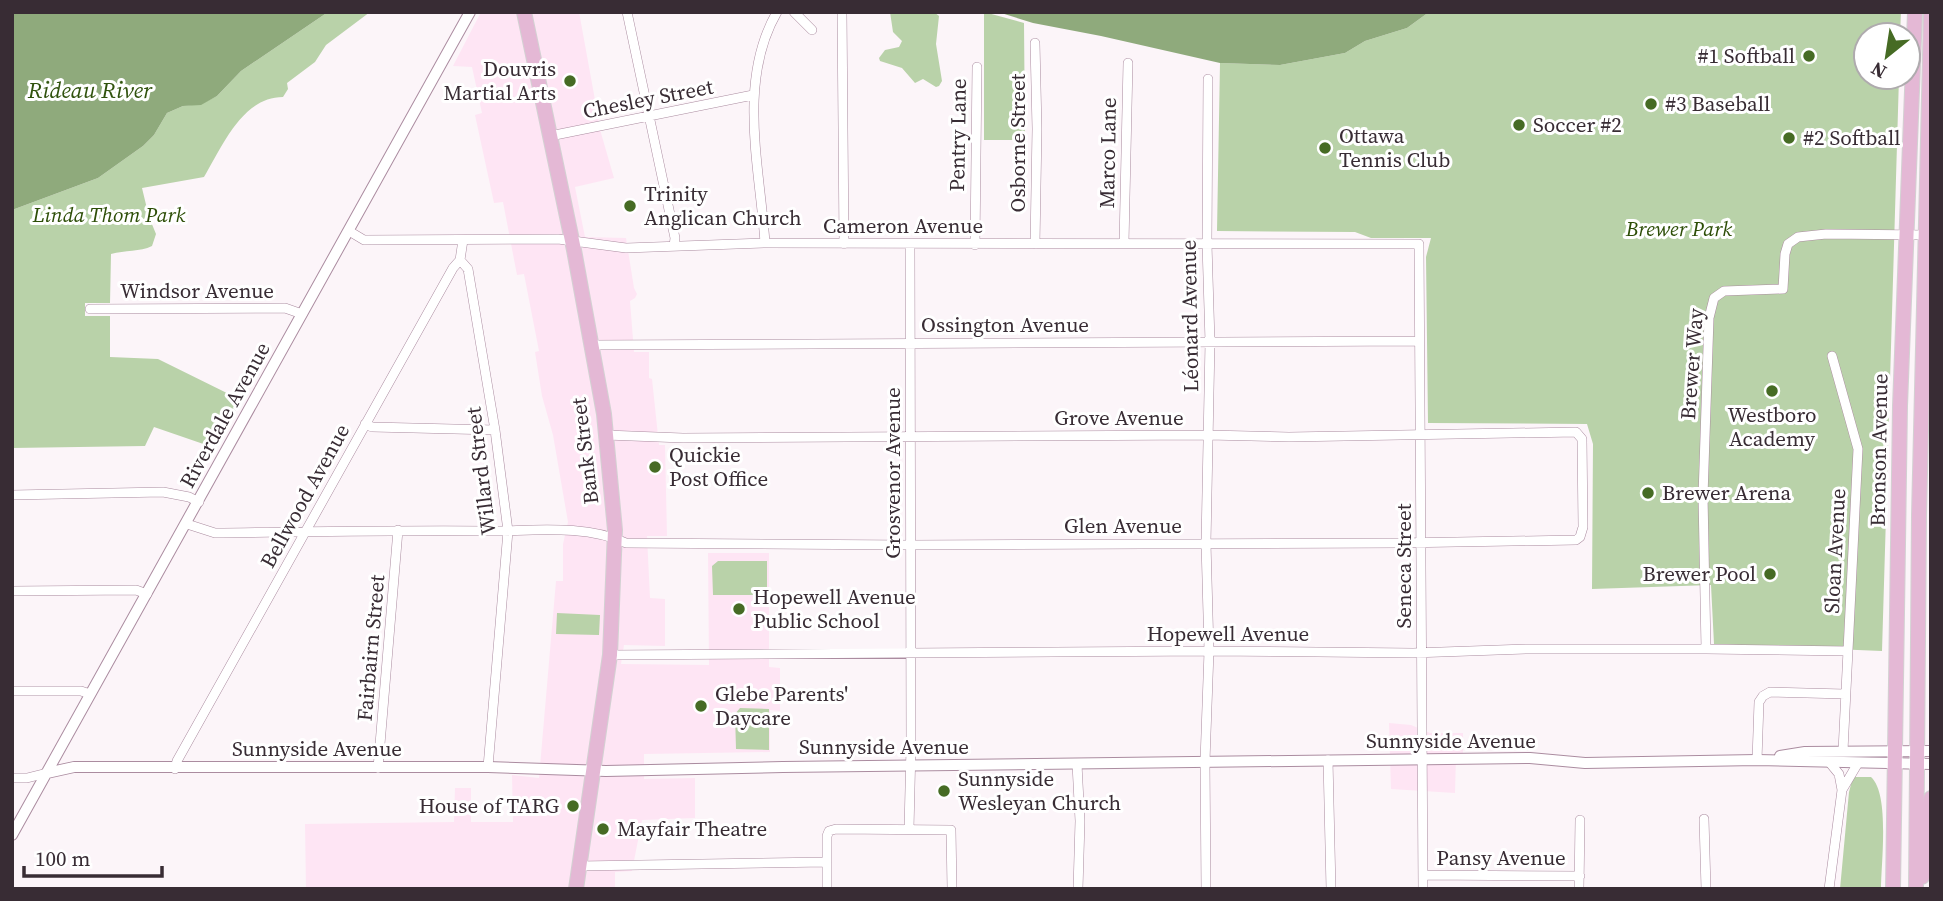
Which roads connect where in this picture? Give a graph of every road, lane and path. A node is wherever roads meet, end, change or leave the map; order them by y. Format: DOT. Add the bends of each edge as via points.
graph roads {
  1 [pos="470,12"];
  2 [pos="524,12"];
  3 [pos="627,12"];
  4 [pos="777,12"];
  5 [pos="794,12"];
  6 [pos="842,12"];
  7 [pos="1915,12"];
  8 [pos="1931,14"];
  9 [pos="812,30"];
  10 [pos="1035,43"];
  11 [pos="1128,63"];
  12 [pos="977,67"];
  13 [pos="1208,79"];
  14 [pos="753,95"];
  15 [pos="648,117"];
  16 [pos="550,136"];
  17 [pos="349,231"];
  18 [pos="1906,235"];
  19 [pos="1927,235"];
  20 [pos="463,240"];
  21 [pos="572,240"];
  22 [pos="765,243"];
  23 [pos="1124,243"];
  24 [pos="844,244"];
  25 [pos="909,244"];
  26 [pos="1035,244"];
  27 [pos="1207,244"];
  28 [pos="1419,244"];
  29 [pos="975,245"];
  30 [pos="674,246"];
  31 [pos="460,260"];
  32 [pos="90,309"];
  33 [pos="302,314"];
  34 [pos="1419,341"];
  35 [pos="911,342"];
  36 [pos="1210,342"];
  37 [pos="591,345"];
  38 [pos="1832,356"];
  39 [pos="365,424"];
  40 [pos="495,430"];
  41 [pos="607,435"];
  42 [pos="1208,435"];
  43 [pos="1421,435"];
  44 [pos="909,436"];
  45 [pos="1926,454"];
  46 [pos="1583,486"];
  47 [pos="12,495"];
  48 [pos="199,502"];
  49 [pos="187,524"];
  50 [pos="398,530"];
  51 [pos="508,531"];
  52 [pos="305,532"];
  53 [pos="615,538"];
  54 [pos="1206,543"];
  55 [pos="1421,543"];
  56 [pos="910,545"];
  57 [pos="12,591"];
  58 [pos="147,594"];
  59 [pos="1706,649"];
  60 [pos="1209,651"];
  61 [pos="1422,652"];
  62 [pos="1847,652"];
  63 [pos="910,653"];
  64 [pos="610,655"];
  65 [pos="12,691"];
  66 [pos="90,694"];
  67 [pos="1845,694"];
  68 [pos="1919,704"];
  69 [pos="1931,727"];
  70 [pos="1843,751"];
  71 [pos="1895,757"];
  72 [pos="1924,757"];
  73 [pos="1328,760"];
  74 [pos="1422,760"];
  75 [pos="1757,760"];
  76 [pos="1205,761"];
  77 [pos="1830,763"];
  78 [pos="1858,763"];
  79 [pos="1077,764"];
  80 [pos="911,766"];
  81 [pos="488,767"];
  82 [pos="175,768"];
  83 [pos="378,768"];
  84 [pos="594,771"];
  85 [pos="47,773"];
  86 [pos="12,778"];
  87 [pos="1842,790"];
  88 [pos="1931,798"];
  89 [pos="1704,819"];
  90 [pos="1580,820"];
  91 [pos="909,829"];
  92 [pos="12,835"];
  93 [pos="827,862"];
  94 [pos="579,866"];
  95 [pos="1423,875"];
  96 [pos="1580,876"];
  97 [pos="576,889"];
  98 [pos="827,889"];
  99 [pos="953,889"];
  100 [pos="1078,889"];
  101 [pos="1206,889"];
  102 [pos="1331,889"];
  103 [pos="1423,889"];
  104 [pos="1579,889"];
  105 [pos="1706,889"];
  106 [pos="1829,889"];
  107 [pos="1893,889"];
  108 [pos="1918,889"];
  1 -- 17 [label="street, Riverdale Avenue"];
  2 -- 16 [label="main road, Bank Street"];
  3 -- 15 [label="street"];
  4 -- 14 [label="street" via="765,40"];
  5 -- 9 [label="street"];
  6 -- 24 [label="street"];
  7 -- 18 [label="main road, Bronson Avenue"];
  8 -- 19 [label="main road, Bronson Avenue"];
  10 -- 26 [label="street, Osborne Street"];
  11 -- 23 [label="street, Marco Lane"];
  12 -- 29 [label="street, Pentry Lane"];
  13 -- 27 [label="street, Léonard Avenue"];
  14 -- 15 [label="street, Chesley Street"];
  14 -- 22 [label="street"];
  15 -- 16 [label="street, Chesley Street"];
  15 -- 30 [label="street"];
  16 -- 21 [label="main road, Bank Street"];
  17 -- 20 [label="street, Cameron Avenue" via="364,240"];
  17 -- 33 [label="street, Riverdale Avenue"];
  18 -- 19 [label="street, Brewer Way"];
  18 -- 59 [label="street, Brewer Way" via="1798,237 1788,244 1785,254 1783,289 1724,292 1714,299 1709,318 1703,496"];
  18 -- 71 [label="main road, Bronson Avenue"];
  19 -- 45 [label="main road, Bronson Avenue"];
  20 -- 21 [label="street, Cameron Avenue"];
  20 -- 31 [label="street, Bellwood Avenue"];
  21 -- 30 [label="street, Cameron Avenue" via="625,248"];
  21 -- 37 [label="main road, Bank Street"];
  22 -- 24 [label="street, Cameron Avenue"];
  22 -- 30 [label="street, Cameron Avenue"];
  23 -- 26 [label="street, Cameron Avenue"];
  23 -- 27 [label="street, Cameron Avenue"];
  24 -- 25 [label="street, Cameron Avenue"];
  25 -- 29 [label="street, Cameron Avenue"];
  25 -- 35 [label="street, Grosvenor Avenue"];
  26 -- 29 [label="street, Cameron Avenue"];
  27 -- 28 [label="street, Cameron Avenue"];
  27 -- 36 [label="street, Léonard Avenue"];
  28 -- 34 [label="street, Seneca Street"];
  31 -- 39 [label="street, Bellwood Avenue"];
  31 -- 40 [label="street, Willard Street" via="468,269"];
  32 -- 33 [label="street, Windsor Avenue" via="285,308"];
  33 -- 48 [label="street, Riverdale Avenue"];
  34 -- 36 [label="street, Ossington Avenue"];
  34 -- 43 [label="street, Seneca Street"];
  35 -- 36 [label="street, Ossington Avenue"];
  35 -- 37 [label="street, Ossington Avenue"];
  35 -- 44 [label="street, Grosvenor Avenue"];
  36 -- 42 [label="street, Léonard Avenue"];
  37 -- 41 [label="main road, Bank Street"];
  38 -- 62 [label="street, Sloan Avenue" via="1858,449"];
  39 -- 40 [label="street"];
  39 -- 52 [label="street, Bellwood Avenue"];
  40 -- 51 [label="street, Willard Street"];
  41 -- 44 [label="street, Grove Avenue"];
  41 -- 53 [label="main road, Bank Street"];
  42 -- 43 [label="street, Grove Avenue"];
  42 -- 44 [label="street, Grove Avenue"];
  42 -- 54 [label="street, Léonard Avenue"];
  43 -- 46 [label="street, Grove Avenue" via="1576,432 1583,439"];
  43 -- 55 [label="street, Seneca Street"];
  44 -- 56 [label="street, Grosvenor Avenue"];
  45 -- 68 [label="main road, Bronson Avenue" via="1919,515"];
  46 -- 55 [label="street, Glen Avenue" via="1583,527 1576,540"];
  47 -- 48 [label="street" via="163,492"];
  48 -- 49 [label="street, Riverdale Avenue"];
  49 -- 52 [label="street, Glen Avenue" via="215,533"];
  49 -- 58 [label="street, Riverdale Avenue"];
  50 -- 51 [label="street, Glen Avenue"];
  50 -- 52 [label="street, Glen Avenue"];
  50 -- 83 [label="street, Fairbairn Street"];
  51 -- 53 [label="street, Glen Avenue"];
  51 -- 81 [label="street, Willard Street"];
  52 -- 82 [label="street, Bellwood Avenue"];
  53 -- 56 [label="street, Glen Avenue" via="626,543"];
  53 -- 64 [label="main road, Bank Street"];
  54 -- 55 [label="street, Glen Avenue"];
  54 -- 56 [label="street, Glen Avenue"];
  54 -- 60 [label="street, Léonard Avenue"];
  55 -- 61 [label="street, Seneca Street"];
  56 -- 63 [label="street, Grosvenor Avenue"];
  57 -- 58 [label="street" via="136,590"];
  58 -- 66 [label="street, Riverdale Avenue"];
  59 -- 61 [label="street, Hopewell Avenue"];
  59 -- 62 [label="street, Hopewell Avenue"];
  60 -- 61 [label="street, Hopewell Avenue"];
  60 -- 63 [label="street, Hopewell Avenue"];
  60 -- 76 [label="street, Léonard Avenue"];
  61 -- 74 [label="street, Seneca Street"];
  62 -- 67 [label="street, Sloan Avenue"];
  63 -- 64 [label="street, Hopewell Avenue"];
  63 -- 80 [label="street, Grosvenor Avenue"];
  64 -- 84 [label="main road, Bank Street"];
  65 -- 66 [label="street"];
  66 -- 85 [label="street, Riverdale Avenue"];
  67 -- 70 [label="street, Sloan Avenue"];
  67 -- 75 [label="street" via="1770,692 1763,696"];
  68 -- 69 [label="main road"];
  68 -- 72 [label="main road, Bronson Avenue"];
  70 -- 71 [label="street, Sunnyside Avenue"];
  70 -- 75 [label="street, Sunnyside Avenue"];
  71 -- 72 [label="street, Sunnyside Avenue"];
  71 -- 78 [label="street, Sunnyside Avenue"];
  71 -- 107 [label="main road, Bronson Avenue"];
  72 -- 108 [label="main road, Bronson Avenue"];
  73 -- 74 [label="street, Sunnyside Avenue"];
  73 -- 76 [label="street, Sunnyside Avenue"];
  73 -- 102 [label="street"];
  74 -- 75 [label="street, Sunnyside Avenue"];
  74 -- 95 [label="street, Seneca Street"];
  75 -- 77 [label="street, Sunnyside Avenue"];
  76 -- 79 [label="street, Sunnyside Avenue"];
  76 -- 101 [label="street, Léonard Avenue"];
  77 -- 78 [label="street, Sunnyside Avenue"];
  77 -- 87 [label="street" via="1839,774"];
  78 -- 87 [label="street"];
  79 -- 80 [label="street, Sunnyside Avenue"];
  79 -- 100 [label="street"];
  80 -- 84 [label="street, Sunnyside Avenue"];
  80 -- 91 [label="street, Grosvenor Avenue"];
  81 -- 83 [label="street, Sunnyside Avenue"];
  81 -- 84 [label="street, Sunnyside Avenue"];
  82 -- 83 [label="street, Sunnyside Avenue"];
  82 -- 85 [label="street, Sunnyside Avenue" via="74,767"];
  84 -- 94 [label="main road, Bank Street"];
  85 -- 86 [label="street, Sunnyside Avenue"];
  85 -- 92 [label="street, Riverdale Avenue"];
  87 -- 106 [label="street"];
  88 -- 108 [label="main road" via="1927,857"];
  89 -- 105 [label="street"];
  90 -- 96 [label="street"];
  91 -- 93 [label="street" via="829,831"];
  91 -- 99 [label="street" via="951,830"];
  93 -- 94 [label="street"];
  93 -- 98 [label="street"];
  94 -- 97 [label="main road, Bank Street"];
  95 -- 96 [label="street, Pansy Avenue"];
  95 -- 103 [label="street, Seneca Street"];
  96 -- 104 [label="street"];
}
